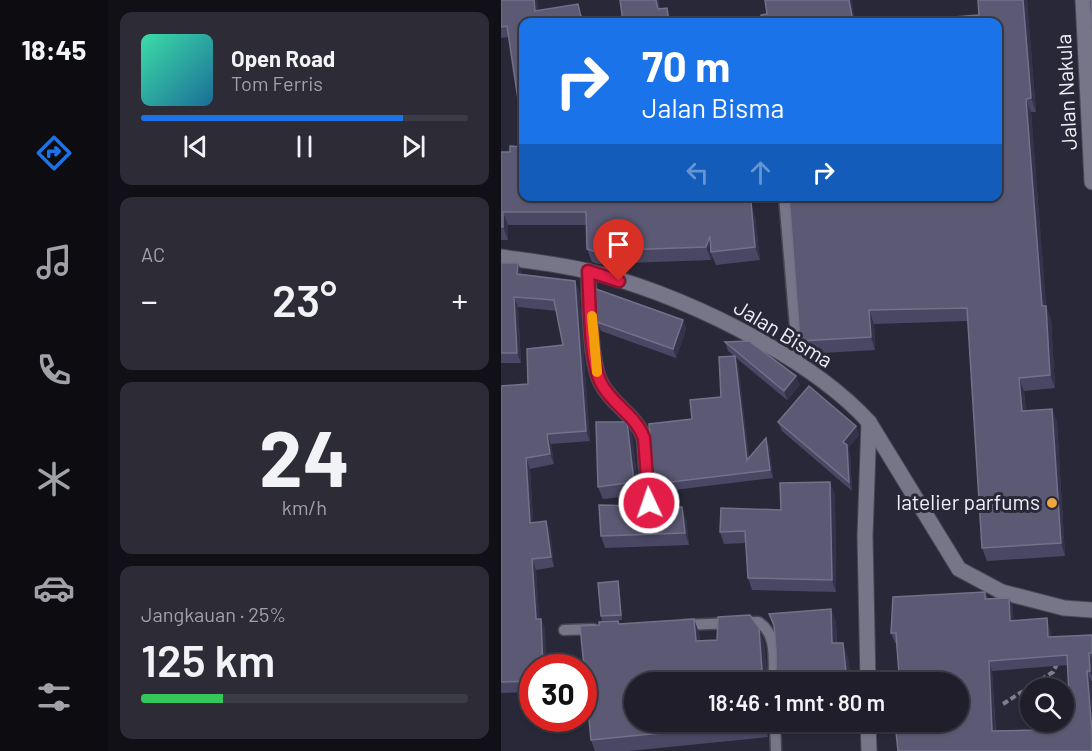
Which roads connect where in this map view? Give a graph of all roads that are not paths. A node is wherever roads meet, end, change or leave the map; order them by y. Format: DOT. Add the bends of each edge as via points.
graph roads {
  1 [pos="1083,0"];
  2 [pos="1092,182"];
  3 [pos="784,201"];
  4 [pos="501,257"];
  5 [pos="588,271"];
  6 [pos="798,363"];
  7 [pos="869,422"];
  8 [pos="649,503"];
  9 [pos="1092,610"];
  10 [pos="667,626"];
  11 [pos="610,628"];
  12 [pos="564,630"];
  13 [pos="773,672"];
  14 [pos="868,672"];
  15 [pos="775,732"];
  16 [pos="868,732"];
  17 [pos="776,751"];
  18 [pos="869,751"];
  1 -- 2 [label="street, Jalan Nakula"];
  3 -- 6 [label="lane"];
  4 -- 5 [label="street, Jalan Bisma"];
  5 -- 6 [label="street, Jalan Bisma" via="711,316"];
  5 -- 8 [label="street" via="596,367 611,399 641,429"];
  6 -- 7 [label="street, Jalan Bisma"];
  7 -- 9 [label="street, Jalan Bisma" via="959,569 1002,592 1064,608"];
  7 -- 14 [label="street" via="865,536"];
  10 -- 13 [label="lane" via="758,622 767,627 771,636"];
  11 -- 12 [label="lane"];
  15 -- 17 [label="lane"];
  16 -- 18 [label="street"];
}
